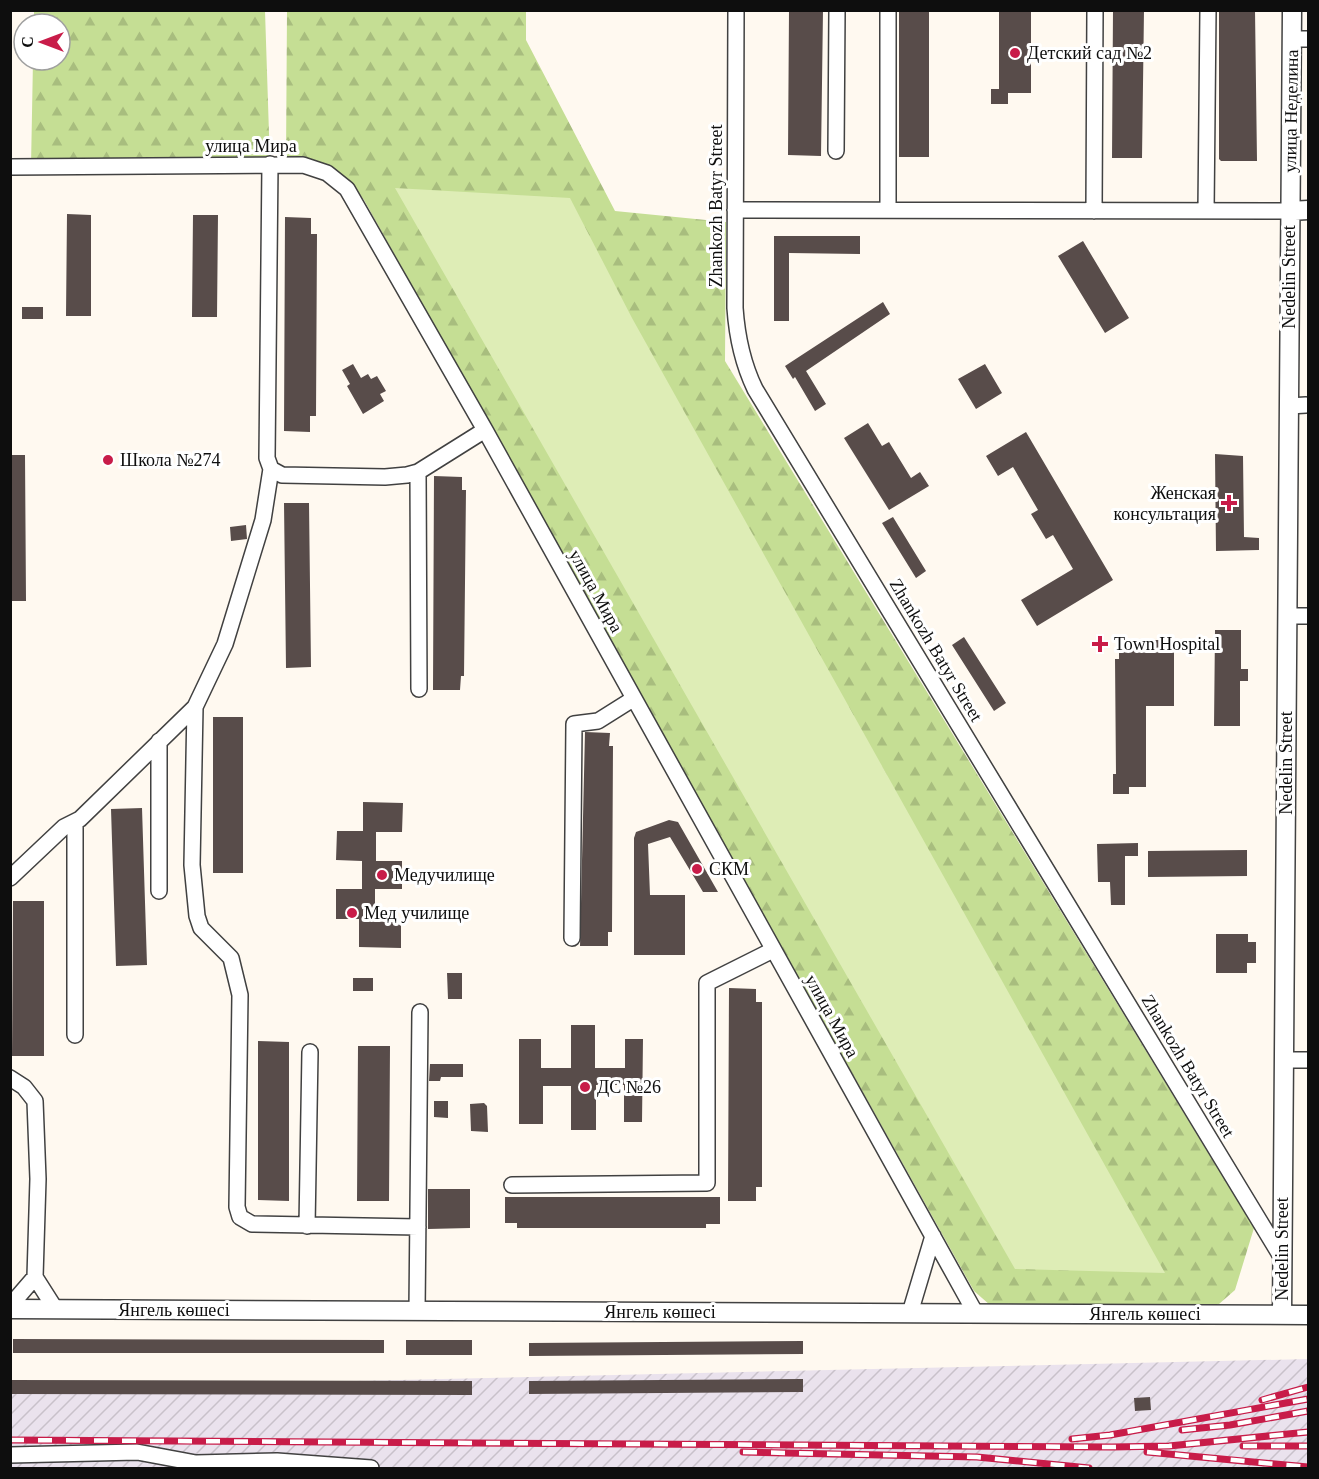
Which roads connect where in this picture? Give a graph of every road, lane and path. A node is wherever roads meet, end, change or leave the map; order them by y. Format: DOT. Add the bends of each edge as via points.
graph roads {
  1 [pos="736,10"];
  2 [pos="837,10"];
  3 [pos="888,10"];
  4 [pos="1095,10"];
  5 [pos="1208,10"];
  6 [pos="1292,10"];
  7 [pos="1300,39"];
  8 [pos="836,151"];
  9 [pos="270,164"];
  10 [pos="10,167"];
  11 [pos="735,210"];
  12 [pos="888,210"];
  13 [pos="1094,210"];
  14 [pos="1308,210"];
  15 [pos="1206,211"];
  16 [pos="1290,211"];
  17 [pos="485,430"];
  18 [pos="271,469"];
  19 [pos="418,472"];
  20 [pos="1287,616"];
  21 [pos="1308,616"];
  22 [pos="419,688"];
  23 [pos="633,699"];
  24 [pos="195,707"];
  25 [pos="159,741"];
  26 [pos="75,822"];
  27 [pos="10,878"];
  28 [pos="159,891"];
  29 [pos="572,938"];
  30 [pos="772,950"];
  31 [pos="420,1012"];
  32 [pos="75,1035"];
  33 [pos="310,1052"];
  34 [pos="1284,1060"];
  35 [pos="1308,1060"];
  36 [pos="10,1078"];
  37 [pos="512,1185"];
  38 [pos="307,1226"];
  39 [pos="418,1227"];
  40 [pos="933,1236"];
  41 [pos="1282,1258"];
  42 [pos="35,1277"];
  43 [pos="10,1308"];
  44 [pos="56,1310"];
  45 [pos="417,1311"];
  46 [pos="910,1313"];
  47 [pos="976,1314"];
  48 [pos="1282,1315"];
  49 [pos="1308,1315"];
  50 [pos="10,1455"];
  51 [pos="371,1468"];
  1 -- 11 [label="street, Zhankozh Batyr Street"];
  2 -- 8 [label="street"];
  3 -- 12 [label="street"];
  4 -- 13 [label="street"];
  5 -- 15 [label="street"];
  6 -- 7 [label="street, улица Неделина"];
  7 -- 16 [label="street, улица Неделина"];
  9 -- 10 [label="street, улица Мира"];
  9 -- 17 [label="street, улица Мира" via="315,168 347,189"];
  9 -- 18 [label="street" via="267,458"];
  11 -- 12 [label="street"];
  11 -- 41 [label="street, Zhankozh Batyr Street" via="737,335 755,389"];
  12 -- 13 [label="street"];
  13 -- 15 [label="street"];
  14 -- 16 [label="street"];
  15 -- 16 [label="street"];
  16 -- 20 [label="street, Nedelin Street" via="1298,405"];
  17 -- 19 [label="street"];
  17 -- 23 [label="street, улица Мира"];
  18 -- 19 [label="street" via="282,476 396,477"];
  18 -- 24 [label="street" via="263,520 225,644"];
  19 -- 22 [label="street"];
  20 -- 21 [label="street"];
  20 -- 34 [label="street, Nedelin Street"];
  23 -- 29 [label="street" via="598,721 574,724"];
  23 -- 30 [label="street, улица Мира"];
  24 -- 25 [label="street"];
  24 -- 38 [label="street" via="192,865 197,916 201,927 231,958 240,995 237,1207 240,1217 252,1224"];
  25 -- 26 [label="street"];
  25 -- 28 [label="street"];
  26 -- 27 [label="street" via="64,827"];
  26 -- 32 [label="street"];
  30 -- 37 [label="street" via="707,983 706,1183"];
  30 -- 40 [label="street, улица Мира"];
  31 -- 39 [label="street"];
  33 -- 38 [label="street"];
  34 -- 35 [label="street"];
  34 -- 41 [label="street, Nedelin Street"];
  36 -- 42 [label="street" via="35,1101"];
  38 -- 39 [label="street"];
  39 -- 45 [label="street"];
  40 -- 46 [label="street"];
  40 -- 47 [label="street, улица Мира"];
  41 -- 48 [label="street, Nedelin Street"];
  42 -- 43 [label="street"];
  42 -- 44 [label="street"];
  43 -- 44 [label="street, Янгель көшесі"];
  44 -- 45 [label="street, Янгель көшесі"];
  45 -- 46 [label="street, Янгель көшесі"];
  46 -- 47 [label="street, Янгель көшесі"];
  47 -- 48 [label="street, Янгель көшесі"];
  48 -- 49 [label="street, Янгель көшесі"];
  50 -- 51 [label="street" via="137,1452 196,1463 277,1461"];
}
